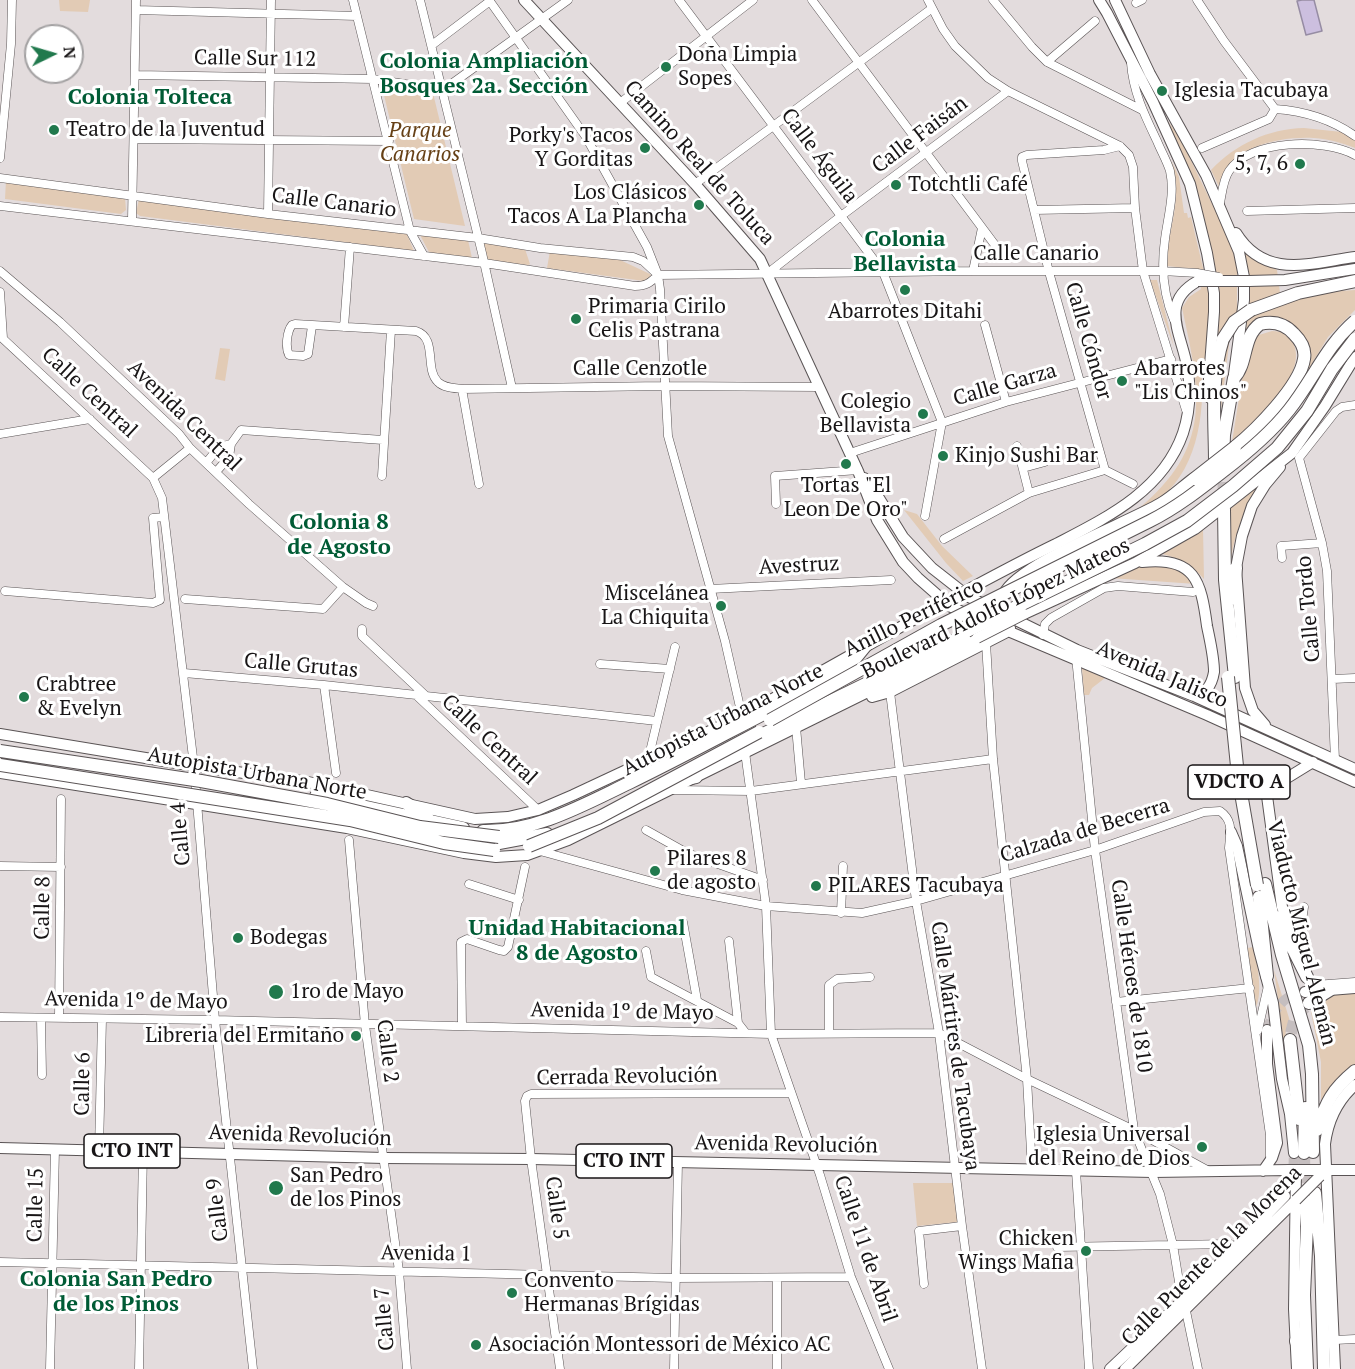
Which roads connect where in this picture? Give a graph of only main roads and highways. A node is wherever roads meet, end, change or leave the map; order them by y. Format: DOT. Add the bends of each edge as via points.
graph roads {
  1 [pos="524,0"];
  2 [pos="1099,0"];
  3 [pos="1115,0"];
  4 [pos="1224,214"];
  5 [pos="1355,257"];
  6 [pos="1355,269"];
  7 [pos="1355,282"];
  8 [pos="1355,323"];
  9 [pos="1355,339"];
  10 [pos="1355,348"];
  11 [pos="1355,357"];
  12 [pos="1234,378"];
  13 [pos="1214,420"];
  14 [pos="1295,456"];
  15 [pos="858,470"];
  16 [pos="1136,564"];
  17 [pos="1236,568"];
  18 [pos="970,592"];
  19 [pos="999,598"];
  20 [pos="951,607"];
  21 [pos="1018,614"];
  22 [pos="1007,632"];
  23 [pos="1230,636"];
  24 [pos="981,641"];
  25 [pos="867,644"];
  26 [pos="1076,654"];
  27 [pos="1231,677"];
  28 [pos="819,686"];
  29 [pos="1194,696"];
  30 [pos="834,709"];
  31 [pos="1270,730"];
  32 [pos="0,734"];
  33 [pos="0,749"];
  34 [pos="0,760"];
  35 [pos="1313,762"];
  36 [pos="0,765"];
  37 [pos="1355,769"];
  38 [pos="190,771"];
  39 [pos="0,773"];
  40 [pos="696,777"];
  41 [pos="1355,782"];
  42 [pos="669,786"];
  43 [pos="406,803"];
  44 [pos="436,822"];
  45 [pos="1231,832"];
  46 [pos="1260,889"];
  47 [pos="1270,906"];
  48 [pos="1307,972"];
  49 [pos="1268,979"];
  50 [pos="1355,988"];
  51 [pos="1330,990"];
  52 [pos="1307,998"];
  53 [pos="1262,1033"];
  54 [pos="1355,1071"];
  55 [pos="1355,1085"];
  56 [pos="1290,1114"];
  57 [pos="0,1148"];
  58 [pos="1306,1149"];
  59 [pos="1266,1167"];
  60 [pos="1355,1170"];
  61 [pos="1322,1172"];
  62 [pos="1291,1174"];
  63 [pos="1298,1199"];
  64 [pos="1200,1284"];
  65 [pos="1184,1305"];
  66 [pos="1296,1341"];
  67 [pos="1329,1341"];
  68 [pos="1332,1367"];
  69 [pos="1304,1368"];
  70 [pos="1110,1369"];
  71 [pos="1125,1369"];
  1 -- 15 [label="main road, Camino Real de Toluca" via="753,250 768,273"];
  2 -- 13 [label="main road" via="1190,184 1215,303 1209,379"];
  3 -- 4 [label="main road"];
  4 -- 5 [label="main road" via="1250,250 1280,266"];
  4 -- 12 [label="main road" via="1244,277"];
  6 -- 18 [label="main road, Boulevard Adolfo López Mateos, bridge" via="1285,280 1197,277 1175,309 1189,378 1183,434 1169,464 1114,514"];
  7 -- 13 [label="highway, bridge" via="1298,293 1251,310 1234,322 1222,339 1215,378"];
  8 -- 19 [label="highway, Anillo Periférico" via="1330,350 1268,438 1188,504 1057,573"];
  8 -- 33 [label="highway, Autopista Urbana Norte, bridge" via="1334,342 1272,430 1182,503 941,625 708,752 597,806 532,831 499,837 420,827 327,804"];
  9 -- 36 [label="highway, Autopista Urbana Norte, bridge" via="1303,417 1277,448 1233,486 1174,528 806,707 598,818 529,846 494,850 444,843 350,820"];
  10 -- 21 [label="highway, Anillo Periférico" via="1291,438 1234,490 1175,533"];
  11 -- 14 [label="main road, Boulevard Adolfo López Mateos"];
  12 -- 13 [label="highway" via="1219,468"];
  12 -- 19 [label="highway, bridge" via="1251,334 1260,324 1285,326 1302,345 1304,362 1290,388 1235,447 1161,504 1030,570"];
  14 -- 16 [label="main road, Boulevard Adolfo López Mateos" via="1195,529"];
  14 -- 17 [label="main road" via="1265,485 1252,506"];
  15 -- 18 [label="main road, Camino Real de Toluca" via="903,537 932,568"];
  15 -- 20 [label="main road, Camino Real de Toluca" via="877,520 892,546 918,578"];
  16 -- 21 [label="main road, Boulevard Adolfo López Mateos"];
  16 -- 29 [label="main road" via="1156,561 1178,565 1199,584 1214,672 1208,689"];
  17 -- 23 [label="highway"];
  17 -- 31 [label="main road" via="1247,696"];
  18 -- 21 [label="main road, Avenida Jalisco"];
  18 -- 25 [label="main road, Boulevard Adolfo López Mateos, bridge"];
  19 -- 28 [label="highway, Anillo Periférico, bridge"];
  20 -- 22 [label="main road, Avenida Jalisco"];
  21 -- 22 [label="main road"];
  21 -- 24 [label="main road, Boulevard Adolfo López Mateos, bridge"];
  21 -- 26 [label="main road, Avenida Jalisco" via="1043,635"];
  21 -- 42 [label="highway, Anillo Periférico, bridge" via="964,636"];
  22 -- 24 [label="main road"];
  22 -- 26 [label="main road, Avenida Jalisco"];
  23 -- 27 [label="highway, Viaducto Miguel Alemán / VDCTO A"];
  23 -- 27 [label="highway, Viaducto Miguel Alemán / VDCTO A" via="1220,512 1218,576"];
  24 -- 30 [label="main road, Boulevard Adolfo López Mateos"];
  24 -- 30 [label="main road" via="890,692"];
  25 -- 28 [label="highway" via="854,660"];
  25 -- 43 [label="main road, Boulevard Adolfo López Mateos" via="742,716 538,810 475,819"];
  26 -- 29 [label="main road, Avenida Jalisco"];
  26 -- 35 [label="main road, Avenida Jalisco"];
  27 -- 46 [label="highway, Viaducto Miguel Alemán / VDCTO A, bridge" via="1238,776"];
  28 -- 44 [label="highway, Anillo Periférico" via="691,753 536,824 498,831"];
  29 -- 31 [label="main road, Avenida Jalisco"];
  30 -- 40 [label="main road, Boulevard Adolfo López Mateos"];
  31 -- 37 [label="main road, Avenida Jalisco"];
  32 -- 38 [label="main road, Boulevard Adolfo López Mateos"];
  33 -- 38 [label="highway, Anillo Periférico"];
  34 -- 42 [label="highway, Anillo Periférico" via="335,813 454,841 500,843 541,837"];
  35 -- 41 [label="main road, Avenida Jalisco"];
  35 -- 48 [label="main road, Viaducto Miguel Alemán" via="1274,786 1267,796 1282,907"];
  38 -- 43 [label="main road, Boulevard Adolfo López Mateos" via="308,782"];
  38 -- 44 [label="highway, Anillo Periférico, bridge" via="202,778 351,802"];
  39 -- 42 [label="main road" via="347,828 496,857 527,855 568,840"];
  40 -- 42 [label="highway"];
  43 -- 44 [label="highway"];
  45 -- 49 [label="main road, Viaducto Miguel Alemán"];
  46 -- 47 [label="highway, Viaducto Miguel Alemán / VDCTO A"];
  46 -- 49 [label="highway"];
  46 -- 58 [label="highway, Viaducto Miguel Alemán / VDCTO A" via="1273,953 1302,1052"];
  47 -- 48 [label="highway"];
  47 -- 58 [label="highway, Viaducto Miguel Alemán / VDCTO A" via="1309,1045 1312,1074"];
  49 -- 56 [label="main road, Viaducto Miguel Alemán"];
  50 -- 51 [label="main road"];
  51 -- 52 [label="highway"];
  53 -- 59 [label="main road" via="1277,1138 1275,1153"];
  54 -- 58 [label="highway" via="1327,1102"];
  55 -- 61 [label="main road" via="1340,1101 1329,1124"];
  56 -- 58 [label="main road, Calle Puente de la Morena"];
  56 -- 58 [label="highway" via="1290,1037"];
  57 -- 59 [label="main road, Avenida Revolución / CTO INT" via="1076,1171 1209,1172"];
  59 -- 62 [label="main road, Avenida Revolución / CTO INT"];
  60 -- 61 [label="main road, Avenida Revolución / CTO INT"];
  61 -- 62 [label="main road, Avenida Revolución / CTO INT, bridge"];
  61 -- 63 [label="main road, Calle Puente de la Morena, bridge"];
  61 -- 67 [label="main road"];
  62 -- 63 [label="main road"];
  62 -- 64 [label="main road, Calle Puente de la Morena" via="1205,1270"];
  63 -- 64 [label="main road, Calle Puente de la Morena"];
  63 -- 65 [label="main road, Calle Puente de la Morena"];
  63 -- 66 [label="main road"];
  63 -- 67 [label="highway" via="1321,1256"];
  63 -- 69 [label="highway" via="1307,1226"];
  64 -- 65 [label="main road, Calle Puente de la Morena"];
  65 -- 70 [label="main road, Calle Puente de la Morena"];
  65 -- 71 [label="main road, Calle Puente de la Morena"];
  66 -- 69 [label="highway"];
  67 -- 68 [label="highway"];
}
